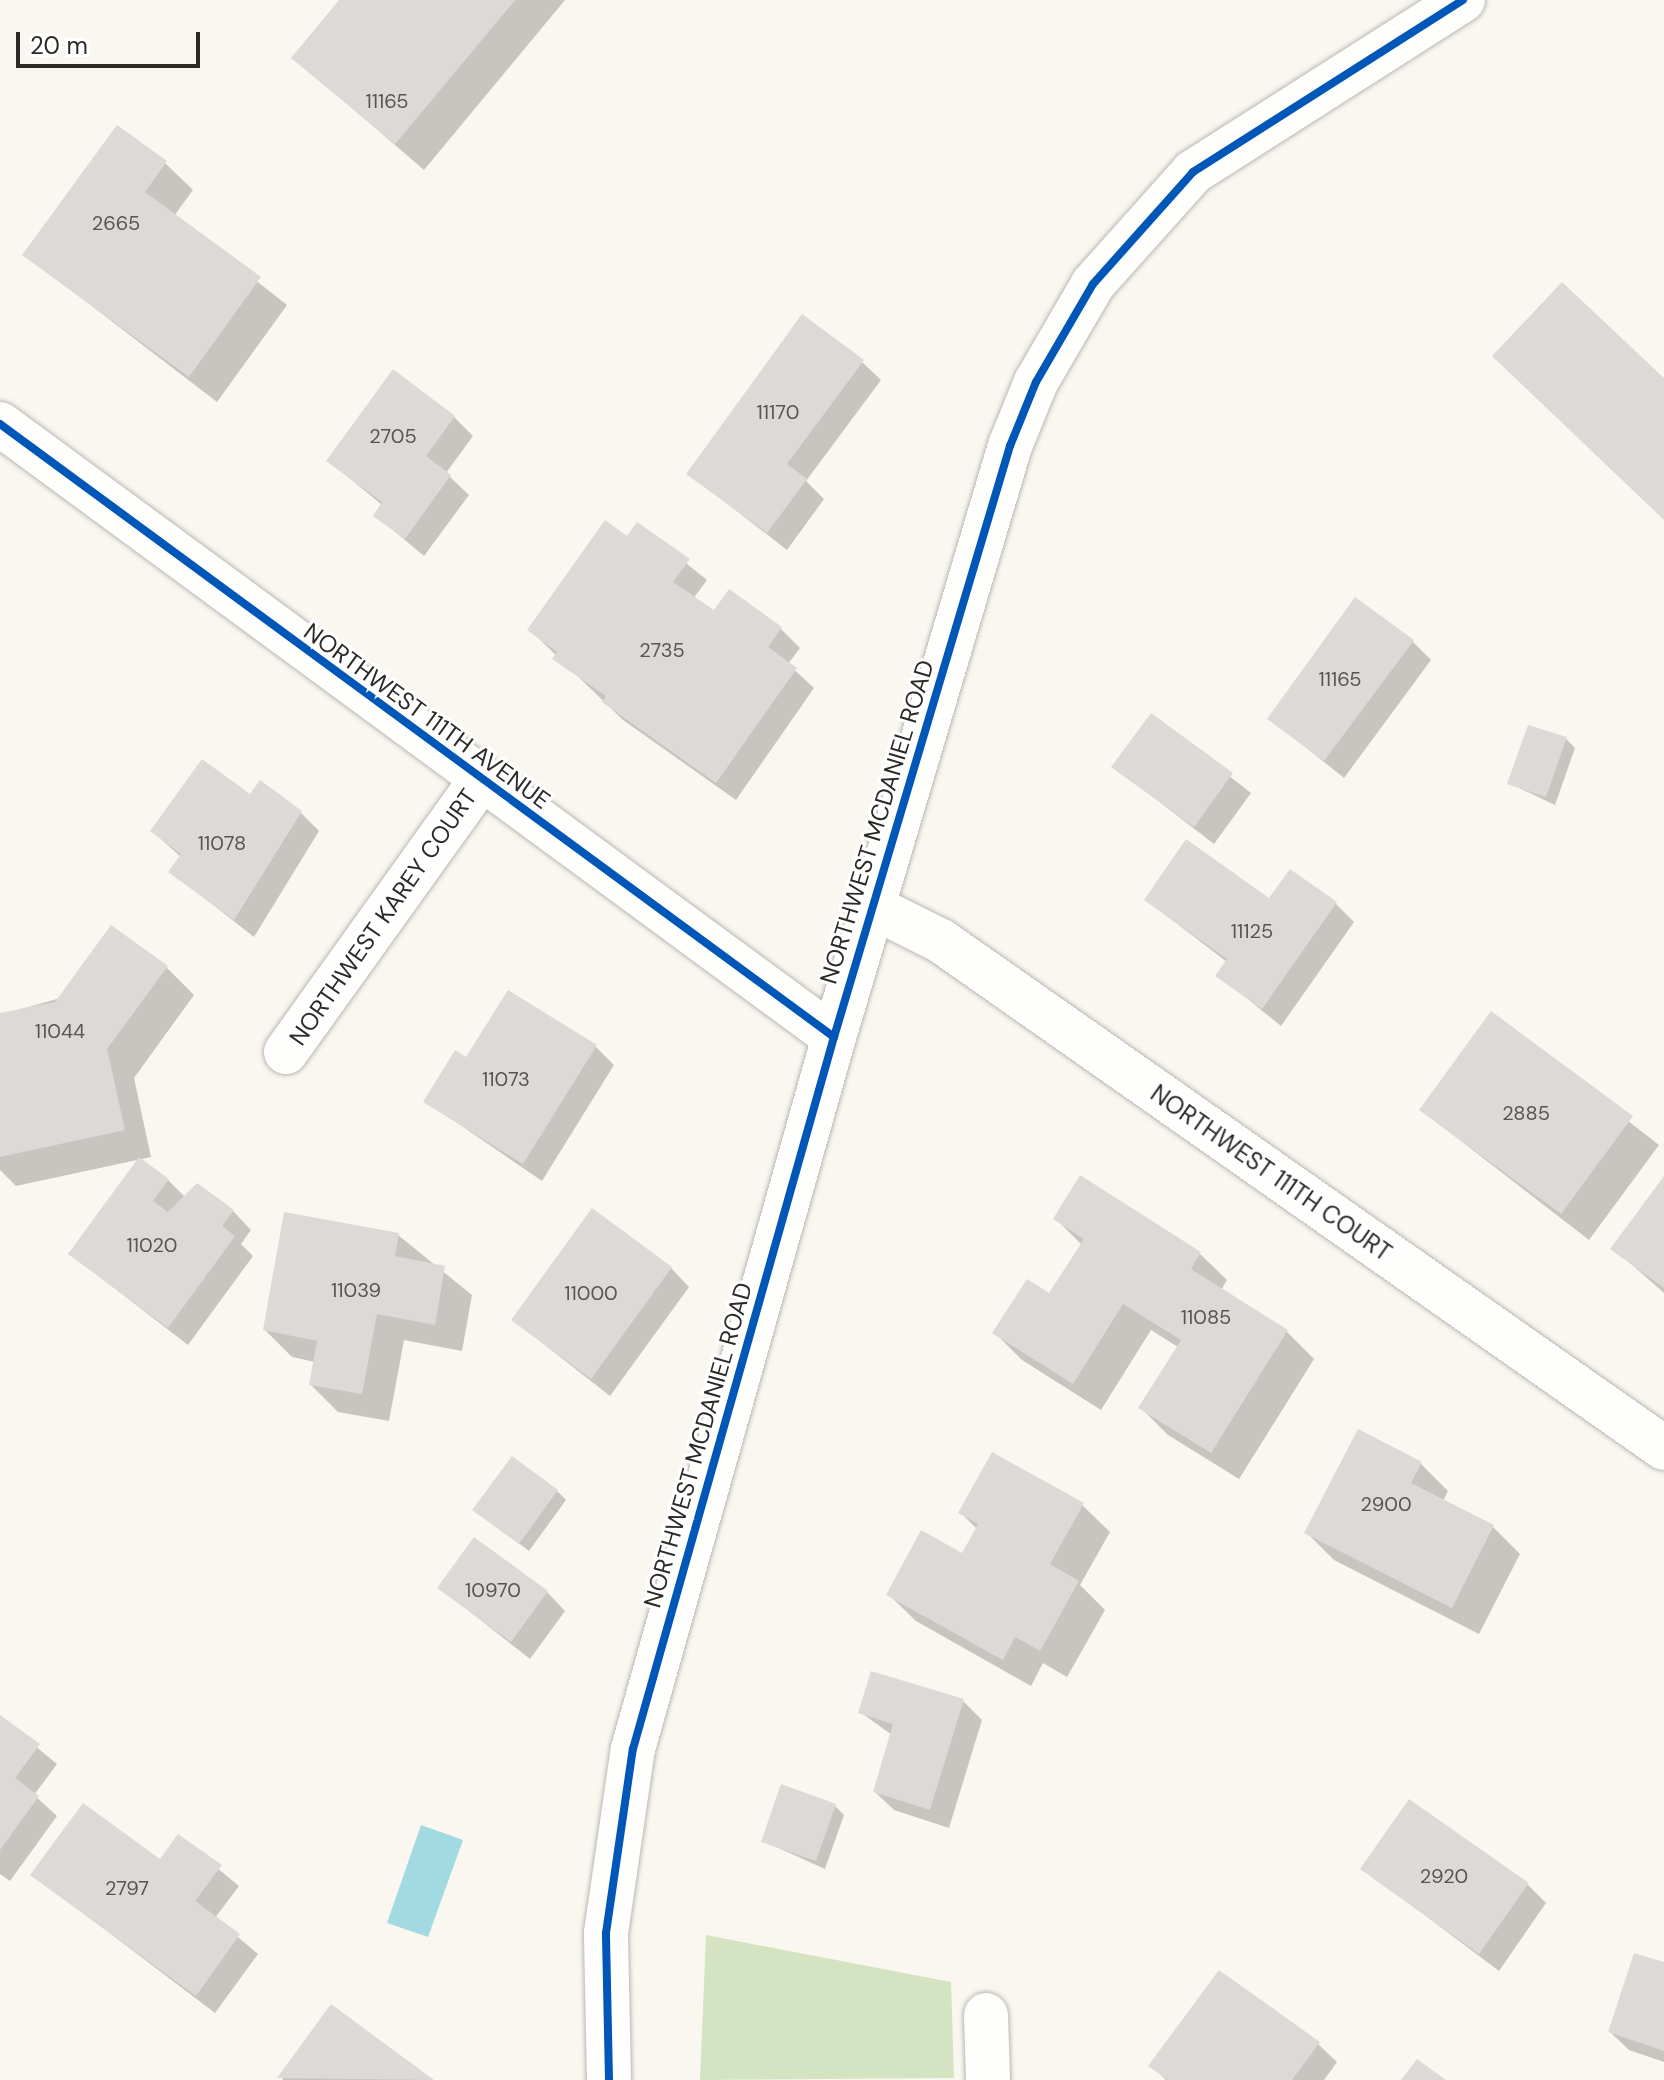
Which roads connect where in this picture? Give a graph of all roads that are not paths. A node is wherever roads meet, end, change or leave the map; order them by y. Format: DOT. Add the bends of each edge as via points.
graph roads {
  1 [pos="1463,0"];
  2 [pos="0,424"];
  3 [pos="480,781"];
  4 [pos="873,907"];
  5 [pos="834,1037"];
  6 [pos="286,1052"];
  7 [pos="1664,1448"];
  8 [pos="986,2015"];
  9 [pos="609,2080"];
  10 [pos="988,2080"];
  1 -- 4 [label="street, NORTHWEST MCDANIEL ROAD" via="1193,172 1123,244 1064,327 1010,446"];
  2 -- 3 [label="street, NORTHWEST 111TH AVENUE"];
  3 -- 5 [label="street, NORTHWEST 111TH AVENUE"];
  3 -- 6 [label="street, NORTHWEST KAREY COURT"];
  4 -- 5 [label="street, NORTHWEST MCDANIEL ROAD"];
  4 -- 7 [label="street, NORTHWEST 111TH COURT" via="941,941"];
  5 -- 9 [label="street, NORTHWEST MCDANIEL ROAD" via="633,1749 606,1933"];
  8 -- 10 [label="street"];
}
